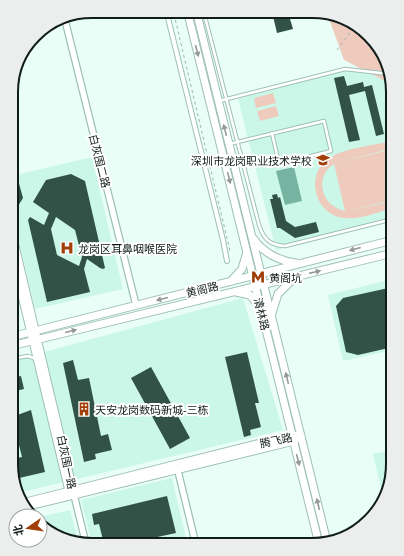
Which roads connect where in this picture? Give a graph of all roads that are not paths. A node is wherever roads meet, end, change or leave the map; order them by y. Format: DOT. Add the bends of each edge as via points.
graph roads {
  1 [pos="168,18"];
  2 [pos="189,18"];
  3 [pos="198,18"];
  4 [pos="205,18"];
  5 [pos="66,23"];
  6 [pos="383,73"];
  7 [pos="226,100"];
  8 [pos="218,101"];
  9 [pos="272,134"];
  10 [pos="237,142"];
  11 [pos="229,144"];
  12 [pos="242,196"];
  13 [pos="234,198"];
  14 [pos="386,221"];
  15 [pos="252,236"];
  16 [pos="386,242"];
  17 [pos="246,247"];
  18 [pos="386,255"];
  19 [pos="18,260"];
  20 [pos="227,261"];
  21 [pos="302,263"];
  22 [pos="261,274"];
  23 [pos="18,275"];
  24 [pos="253,276"];
  25 [pos="298,276"];
  26 [pos="227,283"];
  27 [pos="264,284"];
  28 [pos="255,286"];
  29 [pos="229,292"];
  30 [pos="136,306"];
  31 [pos="262,312"];
  32 [pos="272,319"];
  33 [pos="34,331"];
  34 [pos="18,335"];
  35 [pos="36,340"];
  36 [pos="18,344"];
  37 [pos="18,358"];
  38 [pos="39,362"];
  39 [pos="301,436"];
  40 [pos="293,438"];
  41 [pos="177,467"];
  42 [pos="72,492"];
  43 [pos="28,502"];
  44 [pos="30,505"];
  45 [pos="84,537"];
  46 [pos="317,537"];
  47 [pos="326,537"];
  48 [pos="194,538"];
  1 -- 20 [label="street"];
  2 -- 13 [label="main road, 清林路, one-way"];
  3 -- 8 [label="main road, 清林路"];
  4 -- 7 [label="lane"];
  5 -- 30 [label="street, 白灰围二路"];
  6 -- 7 [label="lane" via="345,69"];
  7 -- 8 [label="lane"];
  7 -- 10 [label="lane"];
  11 -- 8 [label="main road, 清林路, one-way"];
  9 -- 9 [label="lane" via="324,121 331,151 279,164"];
  9 -- 10 [label="lane"];
  10 -- 11 [label="lane"];
  10 -- 14 [label="lane" via="261,232 267,241 274,245 285,246"];
  11 -- 12 [label="main road, 清林路"];
  12 -- 13 [label="main road"];
  12 -- 15 [label="main road, 清林路"];
  13 -- 17 [label="main road, 清林路"];
  15 -- 21 [label="main road" via="273,256"];
  15 -- 22 [label="main road, 清林路"];
  16 -- 21 [label="main road, 黄阁路, one-way"];
  17 -- 24 [label="main road, 清林路"];
  17 -- 26 [label="main road" via="242,269"];
  25 -- 18 [label="main road, 黄阁路, one-way"];
  19 -- 33 [label="main road, 白灰围一路"];
  21 -- 22 [label="main road, 黄阁路"];
  22 -- 24 [label="main road, 黄阁路"];
  22 -- 27 [label="main road, 清林路"];
  23 -- 33 [label="main road, 白灰围一路"];
  24 -- 26 [label="main road, 黄阁路"];
  24 -- 28 [label="main road, 清林路"];
  25 -- 27 [label="main road, 黄阁路"];
  25 -- 32 [label="main road" via="287,283 278,294"];
  26 -- 30 [label="main road, 黄阁路, one-way"];
  27 -- 28 [label="main road, 黄阁路"];
  27 -- 32 [label="main road, 清林路"];
  28 -- 29 [label="main road, 黄阁路"];
  28 -- 31 [label="main road, 清林路"];
  29 -- 31 [label="main road" via="250,296"];
  35 -- 29 [label="main road, 黄阁路, one-way"];
  30 -- 33 [label="main road, 黄阁路"];
  31 -- 40 [label="main road, 清林路"];
  39 -- 32 [label="main road, 清林路, one-way"];
  33 -- 34 [label="main road, 黄阁路"];
  33 -- 35 [label="main road, 白灰围一路"];
  35 -- 36 [label="main road, 黄阁路"];
  35 -- 38 [label="main road, 白灰围一路"];
  35 -- 42 [label="main road, 白灰围一路"];
  37 -- 38 [label="lane" via="28,356"];
  38 -- 42 [label="main road, 白灰围一路"];
  39 -- 40 [label="main road, 腾飞路"];
  47 -- 39 [label="main road, 清林路, one-way"];
  40 -- 41 [label="main road, 腾飞路"];
  40 -- 46 [label="main road, 清林路, one-way"];
  41 -- 42 [label="main road, 腾飞路"];
  41 -- 48 [label="street"];
  42 -- 43 [label="main road, 腾飞路"];
  42 -- 44 [label="main road, 腾飞路"];
  42 -- 45 [label="street"];
}
